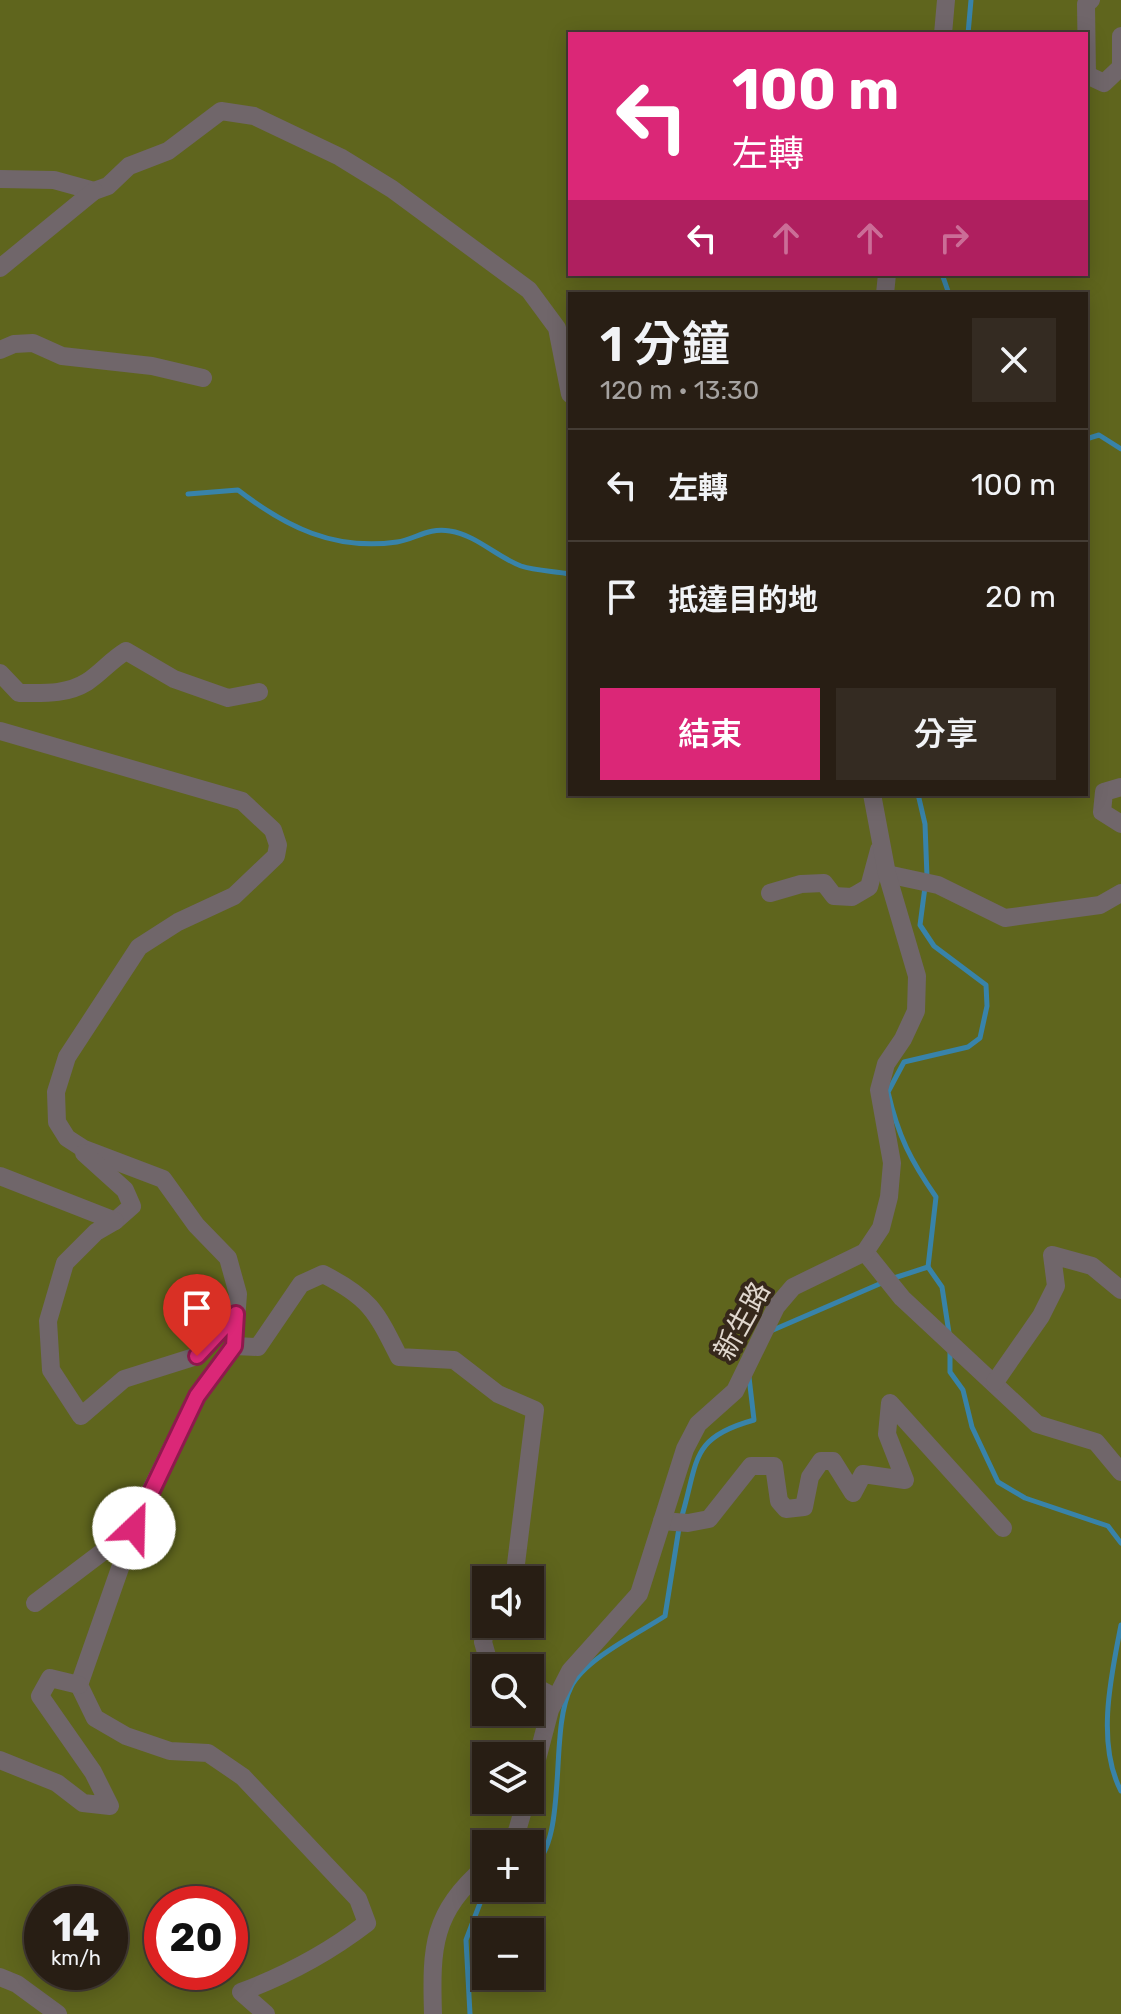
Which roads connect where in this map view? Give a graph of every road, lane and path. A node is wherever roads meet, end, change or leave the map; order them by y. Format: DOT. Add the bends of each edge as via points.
graph roads {
  1 [pos="946,0"];
  2 [pos="1091,0"];
  3 [pos="943,32"];
  4 [pos="1086,32"];
  5 [pos="1121,36"];
  6 [pos="1088,75"];
  7 [pos="0,179"];
  8 [pos="94,191"];
  9 [pos="0,268"];
  10 [pos="0,350"];
  11 [pos="203,378"];
  12 [pos="568,384"];
  13 [pos="0,673"];
  14 [pos="259,692"];
  15 [pos="0,731"];
  16 [pos="1121,787"];
  17 [pos="872,796"];
  18 [pos="1121,824"];
  19 [pos="881,843"];
  20 [pos="887,874"];
  21 [pos="770,893"];
  22 [pos="1121,893"];
  23 [pos="67,1138"];
  24 [pos="0,1176"];
  25 [pos="115,1221"];
  26 [pos="865,1252"];
  27 [pos="1121,1290"];
  28 [pos="236,1314"];
  29 [pos="234,1346"];
  30 [pos="995,1382"];
  31 [pos="1121,1472"];
  32 [pos="673,1522"];
  33 [pos="134,1528"];
  34 [pos="1003,1528"];
  35 [pos="516,1566"];
  36 [pos="35,1603"];
  37 [pos="79,1685"];
  38 [pos="544,1692"];
  39 [pos="556,1698"];
  40 [pos="543,1742"];
  41 [pos="0,1760"];
  42 [pos="472,1878"];
  43 [pos="0,1977"];
  44 [pos="58,2014"];
  45 [pos="266,2014"];
  46 [pos="433,2014"];
  1 -- 3 [label="street"];
  2 -- 4 [label="street" via="1086,4"];
  5 -- 6 [label="street" via="1121,67 1104,83"];
  7 -- 8 [label="street" via="54,180"];
  8 -- 9 [label="street"];
  8 -- 12 [label="street" via="108,186 129,166 168,151 221,111 254,116 353,165 529,290 557,328"];
  10 -- 11 [label="street" via="33,343 62,356"];
  13 -- 14 [label="street" via="19,693 66,692 126,651 174,679 228,698"];
  15 -- 23 [label="street" via="242,801 273,830 278,845 276,856 234,896 139,947 120,971 67,1057 56,1092 57,1122"];
  16 -- 18 [label="street" via="1104,792 1102,812"];
  17 -- 19 [label="street"];
  19 -- 20 [label="street"];
  19 -- 21 [label="street" via="869,887 852,897 834,896 824,883"];
  20 -- 22 [label="street" via="937,885 1005,918 1100,905"];
  20 -- 26 [label="street" via="917,976 916,1011 886,1064 879,1090 892,1163 881,1228"];
  23 -- 25 [label="street" via="125,1190 132,1206"];
  23 -- 28 [label="street" via="163,1179 228,1258 238,1294"];
  24 -- 25 [label="street"];
  25 -- 28 [label="street" via="65,1263 48,1321 51,1370 81,1416 124,1379 197,1356"];
  26 -- 30 [label="street" via="940,1335"];
  26 -- 32 [label="street, 新生路" via="793,1287 776,1307 735,1391 698,1424 685,1449"];
  27 -- 30 [label="street" via="1092,1266 1052,1255 1056,1286"];
  28 -- 29 [label="street"];
  29 -- 33 [label="street" via="197,1396"];
  29 -- 35 [label="street" via="258,1347 301,1284 323,1274 374,1308 399,1357 454,1360 498,1394 535,1410"];
  30 -- 31 [label="street" via="1037,1424 1096,1442"];
  32 -- 34 [label="street" via="709,1519 751,1466 774,1466 779,1501 786,1509 804,1507 810,1477 821,1461 833,1461 853,1493 863,1474 905,1480 887,1434 890,1403"];
  32 -- 39 [label="street, 新生路" via="639,1594 570,1671"];
  33 -- 36 [label="street"];
  33 -- 37 [label="street"];
  37 -- 41 [label="street" via="50,1678 40,1696 110,1806 83,1803 57,1783"];
  37 -- 45 [label="street" via="95,1718 126,1736 170,1751 208,1753 243,1777 358,1899 367,1923 282,1976 241,1992"];
  38 -- 39 [label="street"];
  39 -- 40 [label="street, 新生路"];
  42 -- 46 [label="street" via="461,1888 435,1937"];
  43 -- 44 [label="street"];
}
